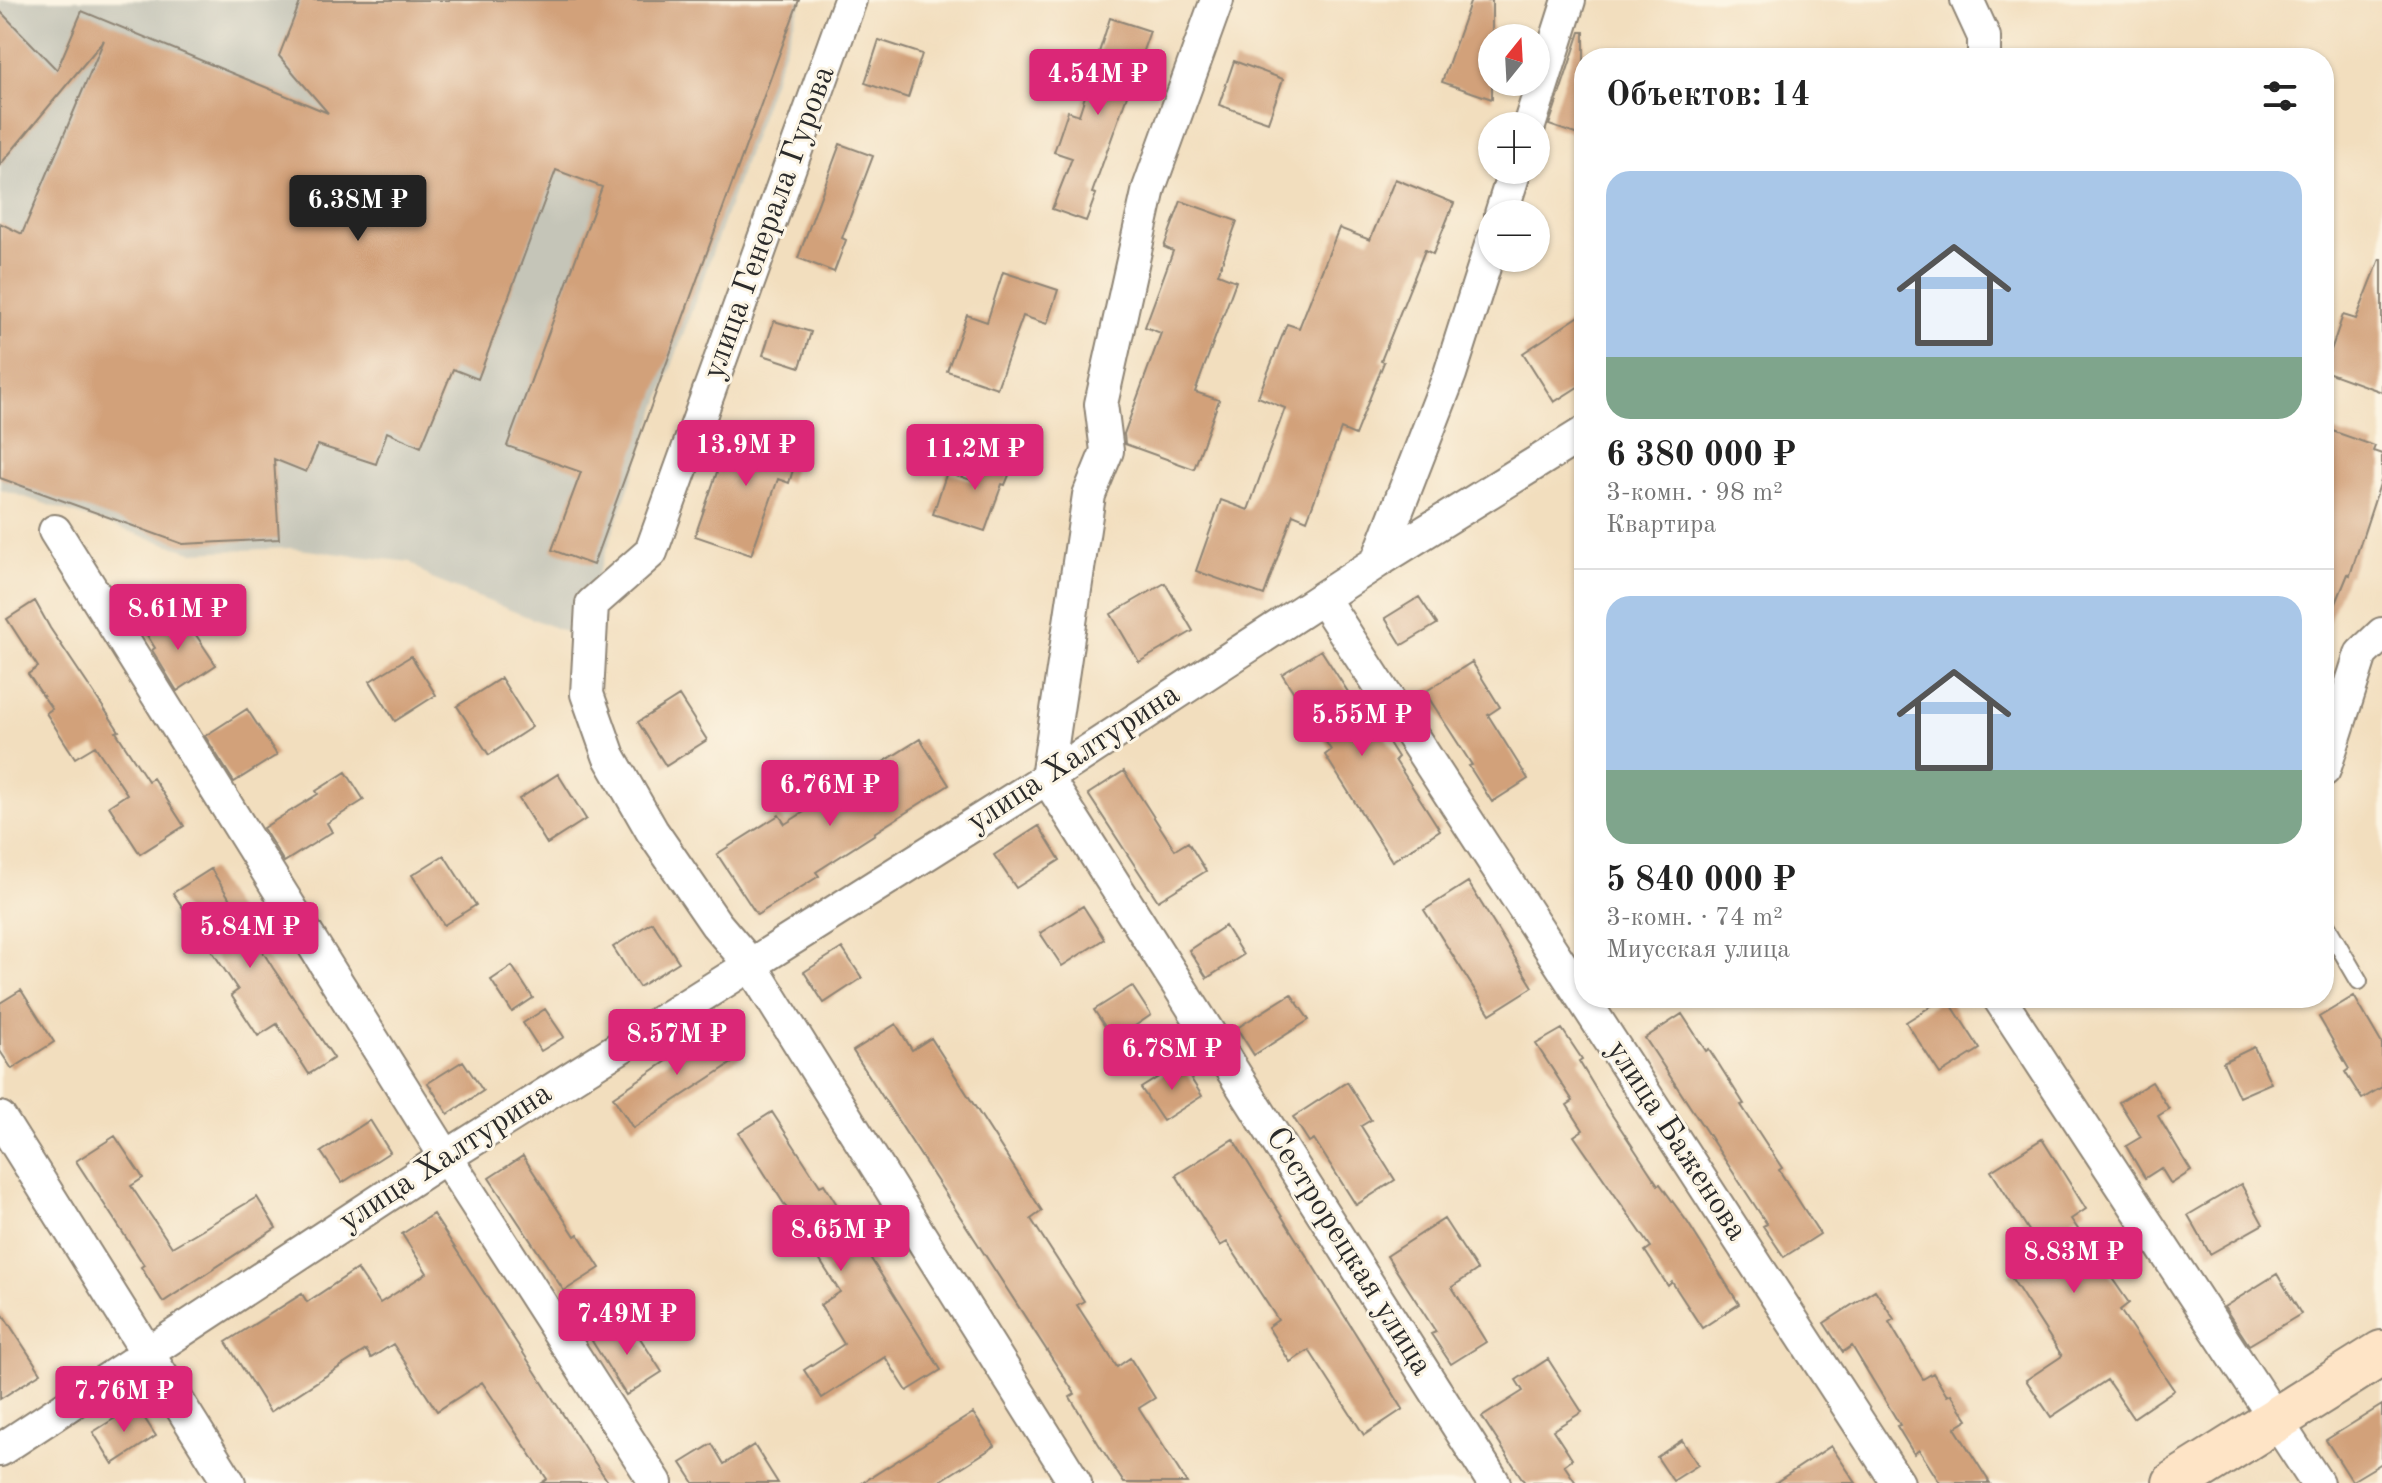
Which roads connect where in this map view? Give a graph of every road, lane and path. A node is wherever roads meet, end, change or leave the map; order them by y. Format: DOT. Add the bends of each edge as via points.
graph roads {
  1 [pos="850,0"];
  2 [pos="1217,0"];
  3 [pos="1569,0"];
  4 [pos="1967,0"];
  5 [pos="1984,48"];
  6 [pos="1533,112"];
  7 [pos="1482,272"];
  8 [pos="1574,439"];
  9 [pos="55,531"];
  10 [pos="1377,562"];
  11 [pos="1323,599"];
  12 [pos="2382,634"];
  13 [pos="2334,739"];
  14 [pos="1047,778"];
  15 [pos="2334,938"];
  16 [pos="750,964"];
  17 [pos="2359,981"];
  18 [pos="1574,985"];
  19 [pos="1589,1008"];
  20 [pos="2006,1008"];
  21 [pos="0,1118"];
  22 [pos="446,1157"];
  23 [pos="2382,1353"];
  24 [pos="146,1354"];
  25 [pos="2275,1418"];
  26 [pos="0,1450"];
  27 [pos="229,1483"];
  28 [pos="656,1483"];
  29 [pos="1075,1483"];
  30 [pos="1494,1483"];
  31 [pos="1898,1483"];
  32 [pos="2175,1483"];
  33 [pos="2317,1483"];
  1 -- 16 [label="street, улица Генерала Гурова" via="651,552 592,604 587,694 609,756 652,831"];
  2 -- 14 [label="street" via="1149,188 1101,404 1107,451 1089,495"];
  3 -- 6 [label="street"];
  4 -- 5 [label="street"];
  7 -- 10 [label="street" via="1450,374"];
  8 -- 10 [label="street, улица Халтурина"];
  9 -- 22 [label="street"];
  10 -- 11 [label="street, улица Халтурина"];
  11 -- 14 [label="street, улица Халтурина"];
  11 -- 18 [label="street, улица Баженова"];
  12 -- 13 [label="street" via="2361,654"];
  14 -- 16 [label="street, улица Халтурина"];
  14 -- 30 [label="street, Сестрорецкая улица"];
  15 -- 17 [label="lane"];
  16 -- 22 [label="street, улица Халтурина"];
  16 -- 29 [label="street"];
  19 -- 31 [label="street, улица Баженова"];
  20 -- 25 [label="street"];
  21 -- 24 [label="street"];
  22 -- 24 [label="street, улица Халтурина"];
  22 -- 28 [label="street"];
  23 -- 25 [label="main road"];
  24 -- 26 [label="street, улица Халтурина"];
  24 -- 27 [label="street"];
  25 -- 32 [label="main road"];
  25 -- 33 [label="street"];
}
